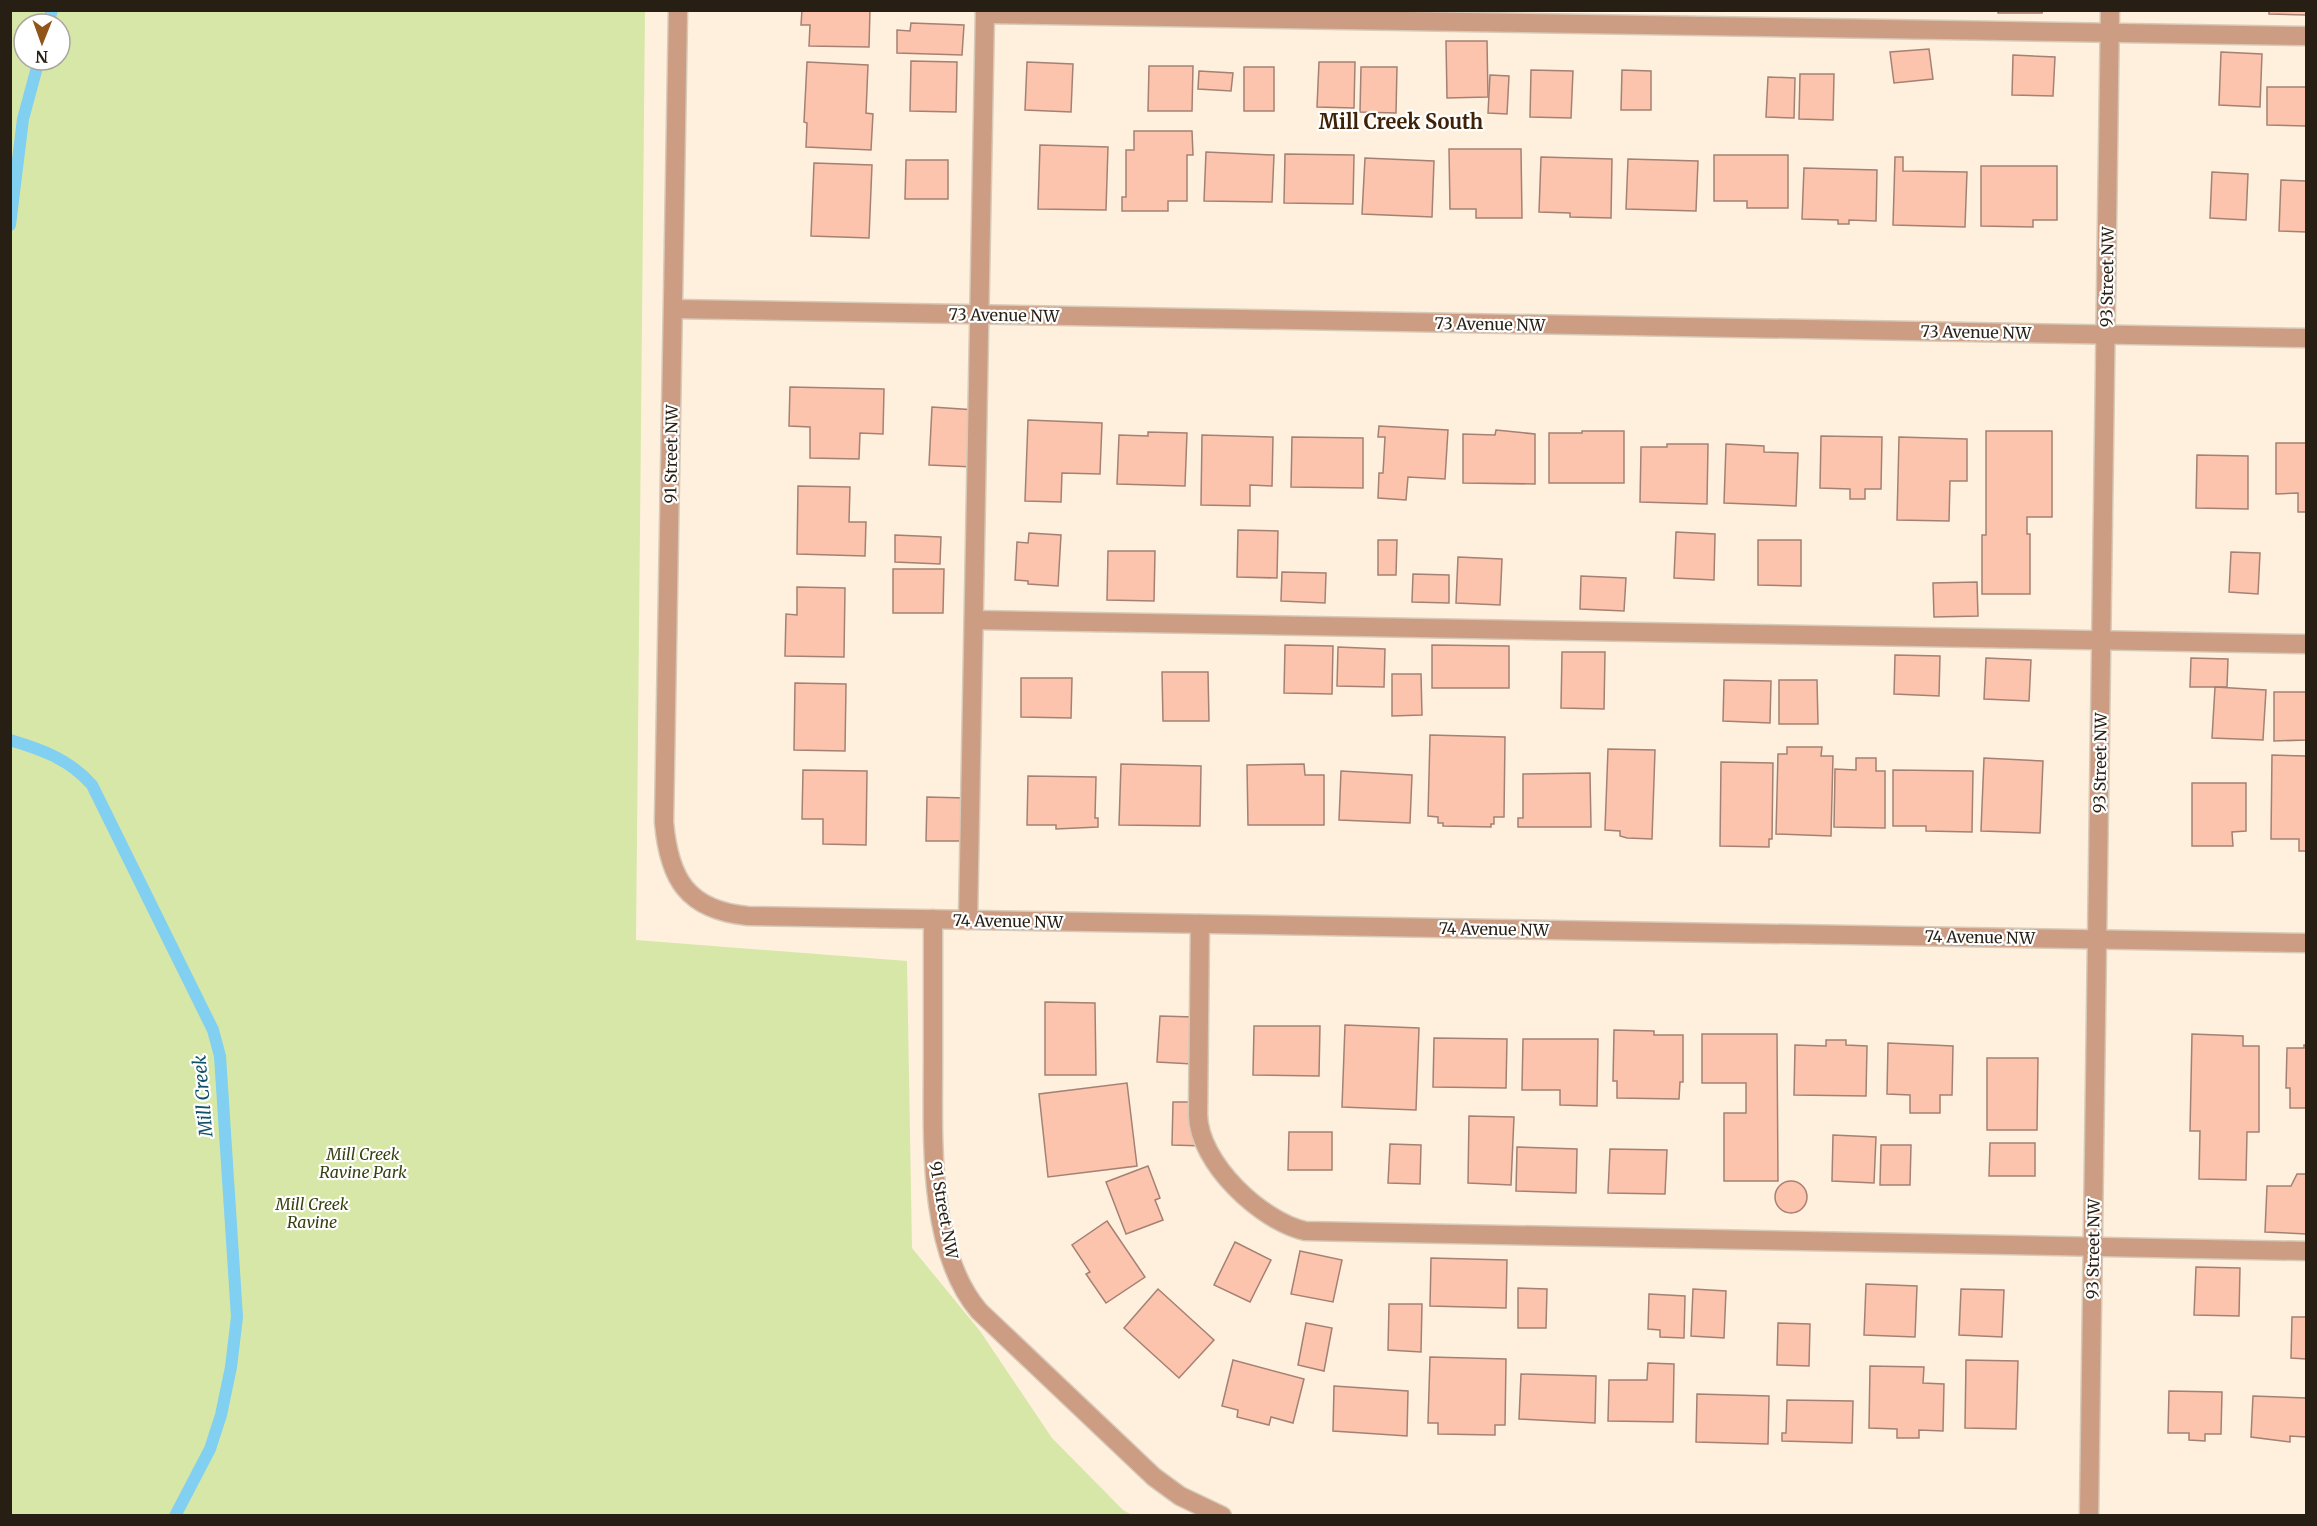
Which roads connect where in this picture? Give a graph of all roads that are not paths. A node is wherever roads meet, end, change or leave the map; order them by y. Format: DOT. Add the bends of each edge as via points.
graph roads {
  1 [pos="678,10"];
  2 [pos="2110,10"];
  3 [pos="985,12"];
  4 [pos="2109,32"];
  5 [pos="2307,36"];
  6 [pos="674,309"];
  7 [pos="979,315"];
  8 [pos="2106,334"];
  9 [pos="2307,338"];
  10 [pos="974,620"];
  11 [pos="2102,641"];
  12 [pos="2307,644"];
  13 [pos="687,892"];
  14 [pos="933,919"];
  15 [pos="968,920"];
  16 [pos="1200,924"];
  17 [pos="2097,938"];
  18 [pos="2307,942"];
  19 [pos="2093,1247"];
  20 [pos="2307,1251"];
  21 [pos="1222,1515"];
  22 [pos="2089,1515"];
  1 -- 6 [label="street, 91 Street NW"];
  2 -- 4 [label="street, 93 Street NW"];
  3 -- 4 [label="street"];
  3 -- 7 [label="street"];
  4 -- 5 [label="street"];
  4 -- 8 [label="street, 93 Street NW"];
  6 -- 7 [label="street, 73 Avenue NW"];
  6 -- 13 [label="street, 91 Street NW" via="664,822 669,860"];
  7 -- 8 [label="street, 73 Avenue NW"];
  7 -- 10 [label="street"];
  8 -- 9 [label="street, 73 Avenue NW"];
  8 -- 11 [label="street, 93 Street NW"];
  10 -- 11 [label="street"];
  10 -- 15 [label="street"];
  11 -- 12 [label="street"];
  11 -- 17 [label="street, 93 Street NW"];
  13 -- 14 [label="street, 74 Avenue NW" via="712,910 731,915"];
  14 -- 15 [label="street, 74 Avenue NW"];
  14 -- 21 [label="street, 91 Street NW" via="933,1147 945,1234 963,1289 979,1311 1164,1485"];
  15 -- 16 [label="street, 74 Avenue NW"];
  16 -- 17 [label="street, 74 Avenue NW"];
  16 -- 19 [label="street" via="1201,1140 1208,1154 1250,1201 1287,1227 1305,1232"];
  17 -- 18 [label="street, 74 Avenue NW"];
  17 -- 19 [label="street, 93 Street NW"];
  19 -- 20 [label="street"];
  19 -- 22 [label="street, 93 Street NW"];
}
